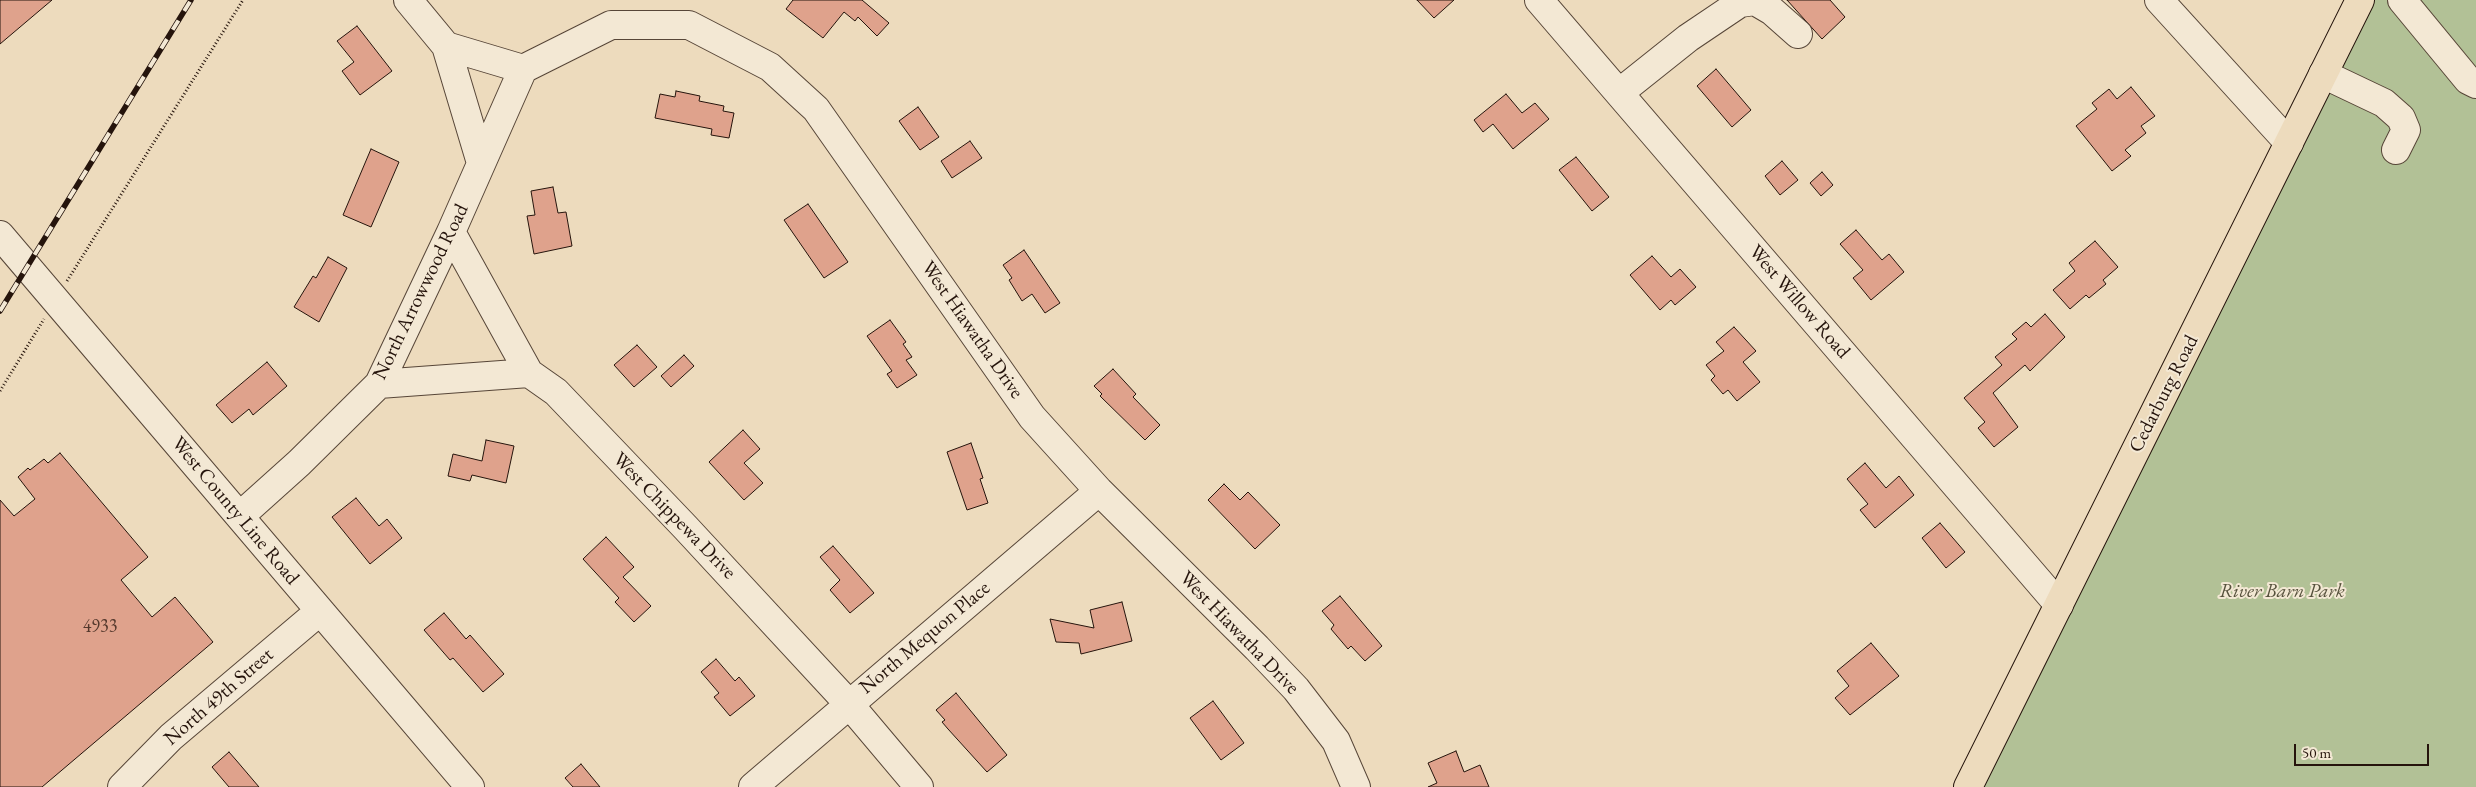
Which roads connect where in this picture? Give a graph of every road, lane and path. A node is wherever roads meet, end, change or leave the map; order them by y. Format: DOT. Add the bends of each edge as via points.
graph roads {
  1 [pos="243,0"];
  2 [pos="408,0"];
  3 [pos="1539,0"];
  4 [pos="2159,0"];
  5 [pos="2360,0"];
  6 [pos="2402,0"];
  7 [pos="1798,34"];
  8 [pos="446,46"];
  9 [pos="523,69"];
  10 [pos="2323,74"];
  11 [pos="2476,84"];
  12 [pos="1619,93"];
  13 [pos="2290,143"];
  14 [pos="2396,150"];
  15 [pos="481,163"];
  16 [pos="451,232"];
  17 [pos="0,235"];
  18 [pos="62,289"];
  19 [pos="44,318"];
  20 [pos="529,373"];
  21 [pos="379,384"];
  22 [pos="0,391"];
  23 [pos="1099,491"];
  24 [pos="240,516"];
  25 [pos="2060,604"];
  26 [pos="320,610"];
  27 [pos="849,704"];
  28 [pos="122,787"];
  29 [pos="470,787"];
  30 [pos="753,787"];
  31 [pos="918,787"];
  32 [pos="1356,787"];
  33 [pos="1968,787"];
  1 -- 18 [label="path"];
  2 -- 8 [label="street"];
  3 -- 12 [label="street, West Willow Road"];
  4 -- 13 [label="street"];
  5 -- 10 [label="main road, Cedarburg Road"];
  6 -- 11 [label="street" via="2468,80"];
  7 -- 12 [label="street" via="1755,1 1740,3 1688,38"];
  8 -- 9 [label="street"];
  8 -- 15 [label="street"];
  9 -- 15 [label="street"];
  9 -- 23 [label="street, West Hiawatha Drive" via="611,25 689,25 770,66 816,109 1032,417"];
  10 -- 13 [label="main road, Cedarburg Road"];
  10 -- 14 [label="street" via="2384,103 2401,118 2406,130"];
  12 -- 25 [label="street, West Willow Road"];
  13 -- 25 [label="main road, Cedarburg Road"];
  15 -- 16 [label="street, North Arrowwood Road"];
  16 -- 20 [label="street, West Chippewa Drive"];
  16 -- 21 [label="street, North Arrowwood Road"];
  17 -- 24 [label="street, West County Line Road"];
  19 -- 22 [label="path"];
  20 -- 21 [label="street"];
  20 -- 27 [label="street, West Chippewa Drive" via="556,392"];
  21 -- 24 [label="street, North Arrowwood Road"];
  23 -- 27 [label="street, North Mequon Place"];
  23 -- 32 [label="street, West Hiawatha Drive" via="1296,689 1336,741"];
  24 -- 26 [label="street, West County Line Road"];
  25 -- 33 [label="main road, Cedarburg Road"];
  26 -- 28 [label="street, North 49th Street" via="170,737"];
  26 -- 29 [label="street, West County Line Road"];
  27 -- 30 [label="street, North Mequon Place"];
  27 -- 31 [label="street, West Chippewa Drive"];
}
